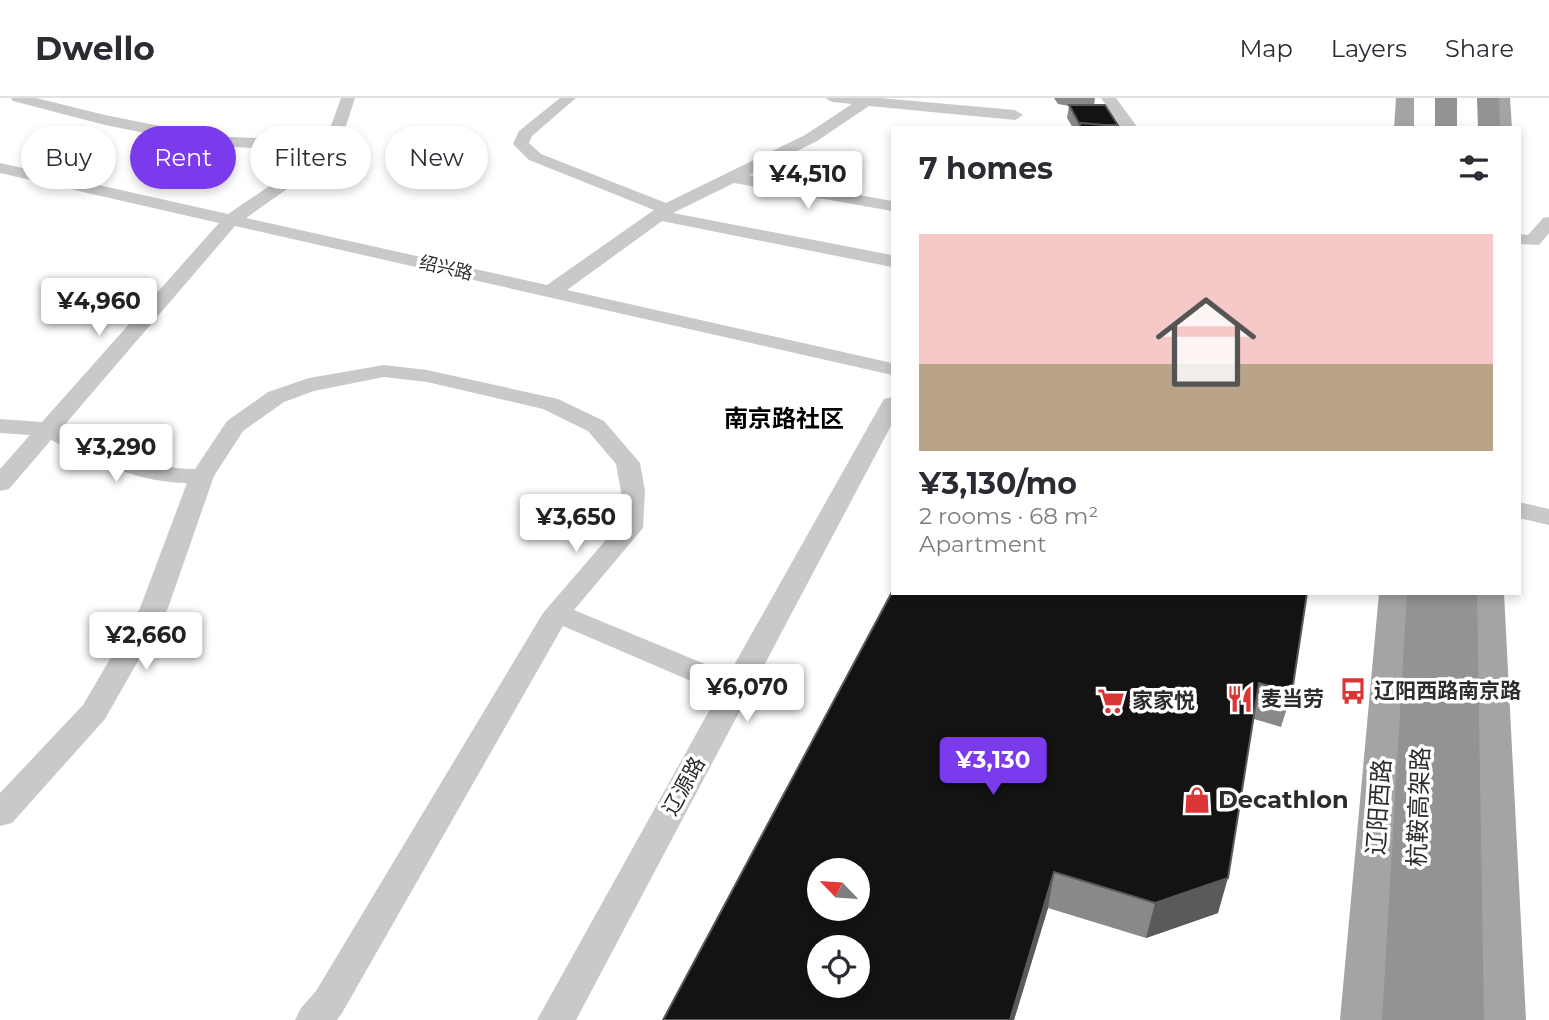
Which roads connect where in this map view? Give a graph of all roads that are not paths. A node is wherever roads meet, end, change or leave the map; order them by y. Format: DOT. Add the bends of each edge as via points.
graph roads {
  1 [pos="12,98"];
  2 [pos="18,98"];
  3 [pos="348,98"];
  4 [pos="569,98"];
  5 [pos="832,98"];
  6 [pos="1003,98"];
  7 [pos="1108,98"];
  8 [pos="1405,98"];
  9 [pos="1424,98"];
  10 [pos="1446,98"];
  11 [pos="1473,98"];
  12 [pos="1488,98"];
  13 [pos="1501,98"];
  14 [pos="0,102"];
  15 [pos="865,102"];
  16 [pos="1016,121"];
  17 [pos="338,126"];
  18 [pos="1129,126"];
  19 [pos="1404,126"];
  20 [pos="1424,126"];
  21 [pos="1446,126"];
  22 [pos="1474,126"];
  23 [pos="1489,126"];
  24 [pos="1502,126"];
  25 [pos="250,143"];
  26 [pos="0,168"];
  27 [pos="731,177"];
  28 [pos="276,189"];
  29 [pos="891,206"];
  30 [pos="663,212"];
  31 [pos="231,220"];
  32 [pos="1549,222"];
  33 [pos="1521,239"];
  34 [pos="891,261"];
  35 [pos="551,292"];
  36 [pos="891,369"];
  37 [pos="891,406"];
  38 [pos="0,426"];
  39 [pos="46,429"];
  40 [pos="202,476"];
  41 [pos="0,484"];
  42 [pos="1521,510"];
  43 [pos="1549,517"];
  44 [pos="1396,595"];
  45 [pos="1427,595"];
  46 [pos="1457,595"];
  47 [pos="1487,595"];
  48 [pos="557,613"];
  49 [pos="737,689"];
  50 [pos="0,814"];
  51 [pos="1374,1017"];
  52 [pos="314,1020"];
  53 [pos="556,1020"];
  54 [pos="1410,1020"];
  55 [pos="1456,1020"];
  56 [pos="1502,1020"];
  1 -- 14 [label="street"];
  2 -- 25 [label="street" via="211,141"];
  3 -- 17 [label="street"];
  4 -- 30 [label="street" via="525,134 521,144 535,157"];
  5 -- 15 [label="street"];
  6 -- 16 [label="street"];
  7 -- 18 [label="street"];
  8 -- 19 [label="main road"];
  9 -- 20 [label="highway"];
  10 -- 21 [label="highway"];
  11 -- 22 [label="highway"];
  12 -- 23 [label="highway"];
  13 -- 24 [label="main road"];
  15 -- 16 [label="street"];
  15 -- 27 [label="street" via="811,138"];
  26 -- 31 [label="street, 绍兴路"];
  27 -- 29 [label="street"];
  27 -- 30 [label="street"];
  28 -- 31 [label="street"];
  30 -- 34 [label="street"];
  30 -- 35 [label="street"];
  31 -- 35 [label="street, 绍兴路"];
  31 -- 39 [label="street"];
  32 -- 33 [label="street" via="1533,241"];
  35 -- 36 [label="street, 绍兴路"];
  37 -- 49 [label="street, 辽源路"];
  38 -- 39 [label="street"];
  39 -- 40 [label="street" via="98,455 170,476"];
  39 -- 41 [label="street"];
  40 -- 48 [label="street" via="235,426 276,397 309,385 384,371 550,404 596,426 628,463 634,491 630,528"];
  40 -- 50 [label="street" via="154,608 94,712"];
  42 -- 43 [label="street"];
  44 -- 51 [label="main road, 辽阳西路"];
  45 -- 54 [label="highway, 杭鞍高架路"];
  46 -- 55 [label="highway, 杭鞍高架路"];
  47 -- 56 [label="main road"];
  48 -- 49 [label="street"];
  48 -- 52 [label="street" via="329,1002"];
  49 -- 53 [label="street, 辽源路"];
}
